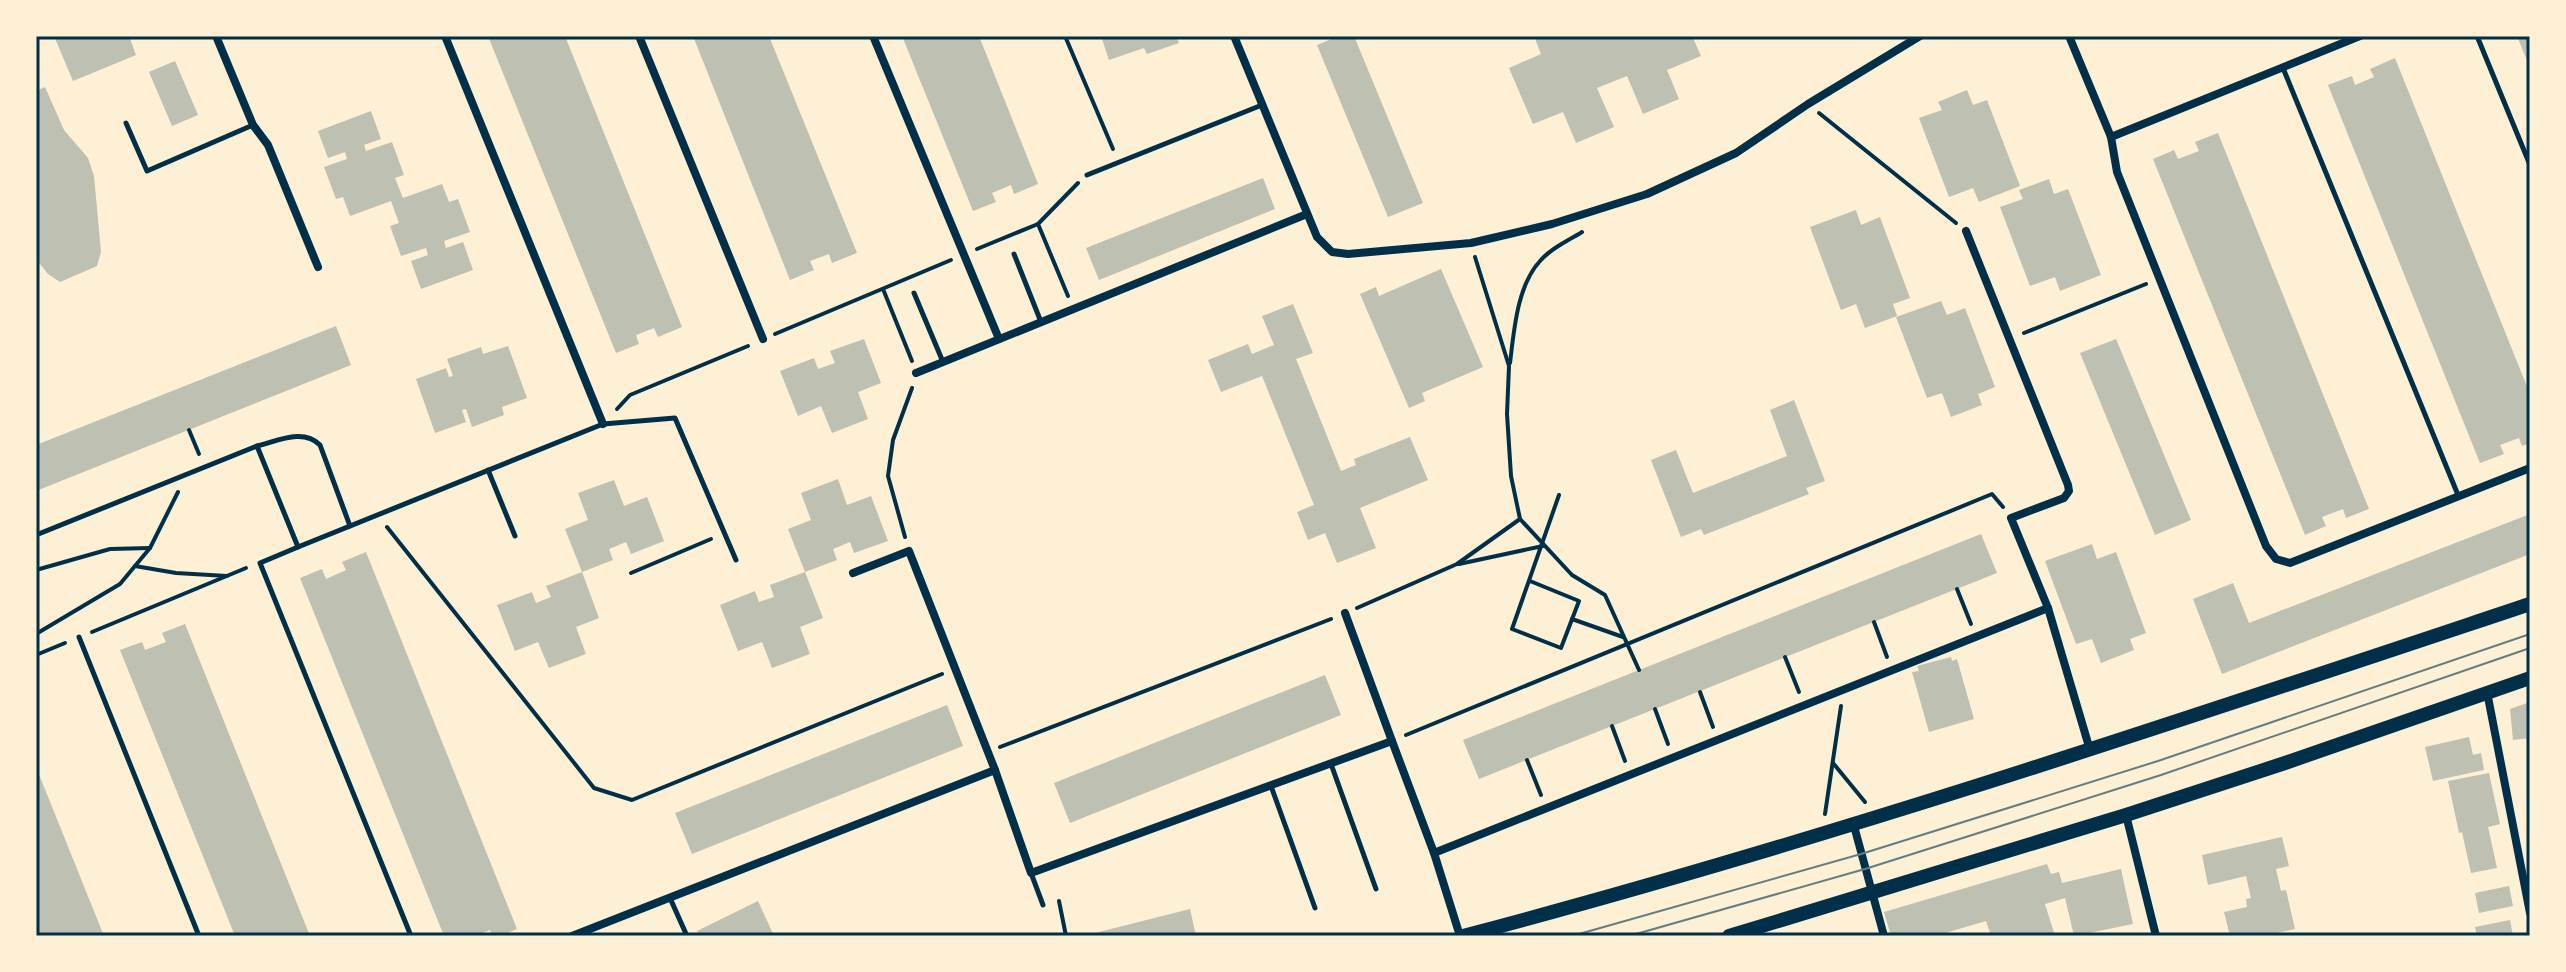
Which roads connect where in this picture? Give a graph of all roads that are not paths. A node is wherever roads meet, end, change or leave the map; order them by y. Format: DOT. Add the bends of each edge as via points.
graph roads {
  1 [pos="445,36"];
  2 [pos="639,36"];
  3 [pos="873,36"];
  4 [pos="1234,36"];
  5 [pos="1920,36"];
  6 [pos="2069,36"];
  7 [pos="2360,36"];
  8 [pos="2477,36"];
  9 [pos="219,37"];
  10 [pos="2283,68"];
  11 [pos="1262,105"];
  12 [pos="126,123"];
  13 [pos="253,125"];
  14 [pos="2111,137"];
  15 [pos="2530,165"];
  16 [pos="1087,175"];
  17 [pos="1307,214"];
  18 [pos="1966,231"];
  19 [pos="1014,254"];
  20 [pos="318,267"];
  21 [pos="914,293"];
  22 [pos="1041,322"];
  23 [pos="763,339"];
  24 [pos="999,339"];
  25 [pos="943,362"];
  26 [pos="916,373"];
  27 [pos="603,424"];
  28 [pos="257,446"];
  29 [pos="2530,468"];
  30 [pos="488,470"];
  31 [pos="2459,496"];
  32 [pos="350,526"];
  33 [pos="36,535"];
  34 [pos="515,536"];
  35 [pos="298,547"];
  36 [pos="736,560"];
  37 [pos="853,573"];
  38 [pos="2530,604"];
  39 [pos="2048,608"];
  40 [pos="1345,613"];
  41 [pos="79,637"];
  42 [pos="2530,678"];
  43 [pos="2487,692"];
  44 [pos="1392,741"];
  45 [pos="2090,751"];
  46 [pos="1330,763"];
  47 [pos="995,770"];
  48 [pos="1270,785"];
  49 [pos="2126,815"];
  50 [pos="1854,826"];
  51 [pos="1434,853"];
  52 [pos="1031,873"];
  53 [pos="1376,889"];
  54 [pos="1873,894"];
  55 [pos="670,898"];
  56 [pos="1043,905"];
  57 [pos="1315,908"];
  58 [pos="2530,913"];
  59 [pos="199,936"];
  60 [pos="411,936"];
  61 [pos="572,936"];
  62 [pos="687,936"];
  63 [pos="1461,936"];
  64 [pos="1729,936"];
  65 [pos="1884,936"];
  66 [pos="2156,936"];
  1 -- 27 [label="street"];
  2 -- 23 [label="street"];
  3 -- 24 [label="street"];
  4 -- 11 [label="street"];
  5 -- 17 [label="street" via="1736,153 1647,194 1552,224 1471,243 1348,254 1332,252 1317,237"];
  6 -- 14 [label="street"];
  7 -- 10 [label="street"];
  8 -- 15 [label="lane"];
  9 -- 13 [label="street"];
  10 -- 14 [label="street"];
  10 -- 31 [label="lane"];
  11 -- 16 [label="lane"];
  11 -- 17 [label="street"];
  12 -- 13 [label="lane" via="147,171"];
  13 -- 20 [label="street" via="268,145"];
  14 -- 31 [label="street" via="2117,172 2266,546 2276,559 2290,563"];
  17 -- 22 [label="street"];
  18 -- 39 [label="street" via="2069,491 2064,498 2011,518"];
  19 -- 22 [label="lane"];
  21 -- 25 [label="lane"];
  22 -- 24 [label="street"];
  24 -- 25 [label="street"];
  25 -- 26 [label="street"];
  27 -- 30 [label="lane"];
  27 -- 36 [label="lane" via="675,418"];
  28 -- 32 [label="lane" via="304,435 313,438"];
  28 -- 33 [label="lane"];
  28 -- 35 [label="lane"];
  29 -- 31 [label="street"];
  30 -- 32 [label="lane"];
  30 -- 34 [label="lane"];
  32 -- 35 [label="lane"];
  35 -- 60 [label="lane" via="260,563"];
  37 -- 47 [label="street" via="909,551"];
  38 -- 45 [label="main road"];
  39 -- 45 [label="street"];
  39 -- 51 [label="street"];
  40 -- 44 [label="street"];
  41 -- 59 [label="lane"];
  42 -- 43 [label="main road"];
  43 -- 49 [label="main road"];
  43 -- 58 [label="street"];
  44 -- 46 [label="street"];
  44 -- 51 [label="street"];
  45 -- 50 [label="main road"];
  46 -- 48 [label="street"];
  46 -- 53 [label="lane"];
  47 -- 52 [label="street"];
  47 -- 55 [label="street"];
  48 -- 52 [label="street"];
  48 -- 57 [label="lane"];
  49 -- 54 [label="main road"];
  49 -- 66 [label="street"];
  50 -- 54 [label="street"];
  50 -- 63 [label="main road"];
  51 -- 63 [label="street"];
  52 -- 56 [label="lane"];
  54 -- 64 [label="main road"];
  54 -- 65 [label="street"];
  55 -- 61 [label="street"];
  55 -- 62 [label="lane"];
}
